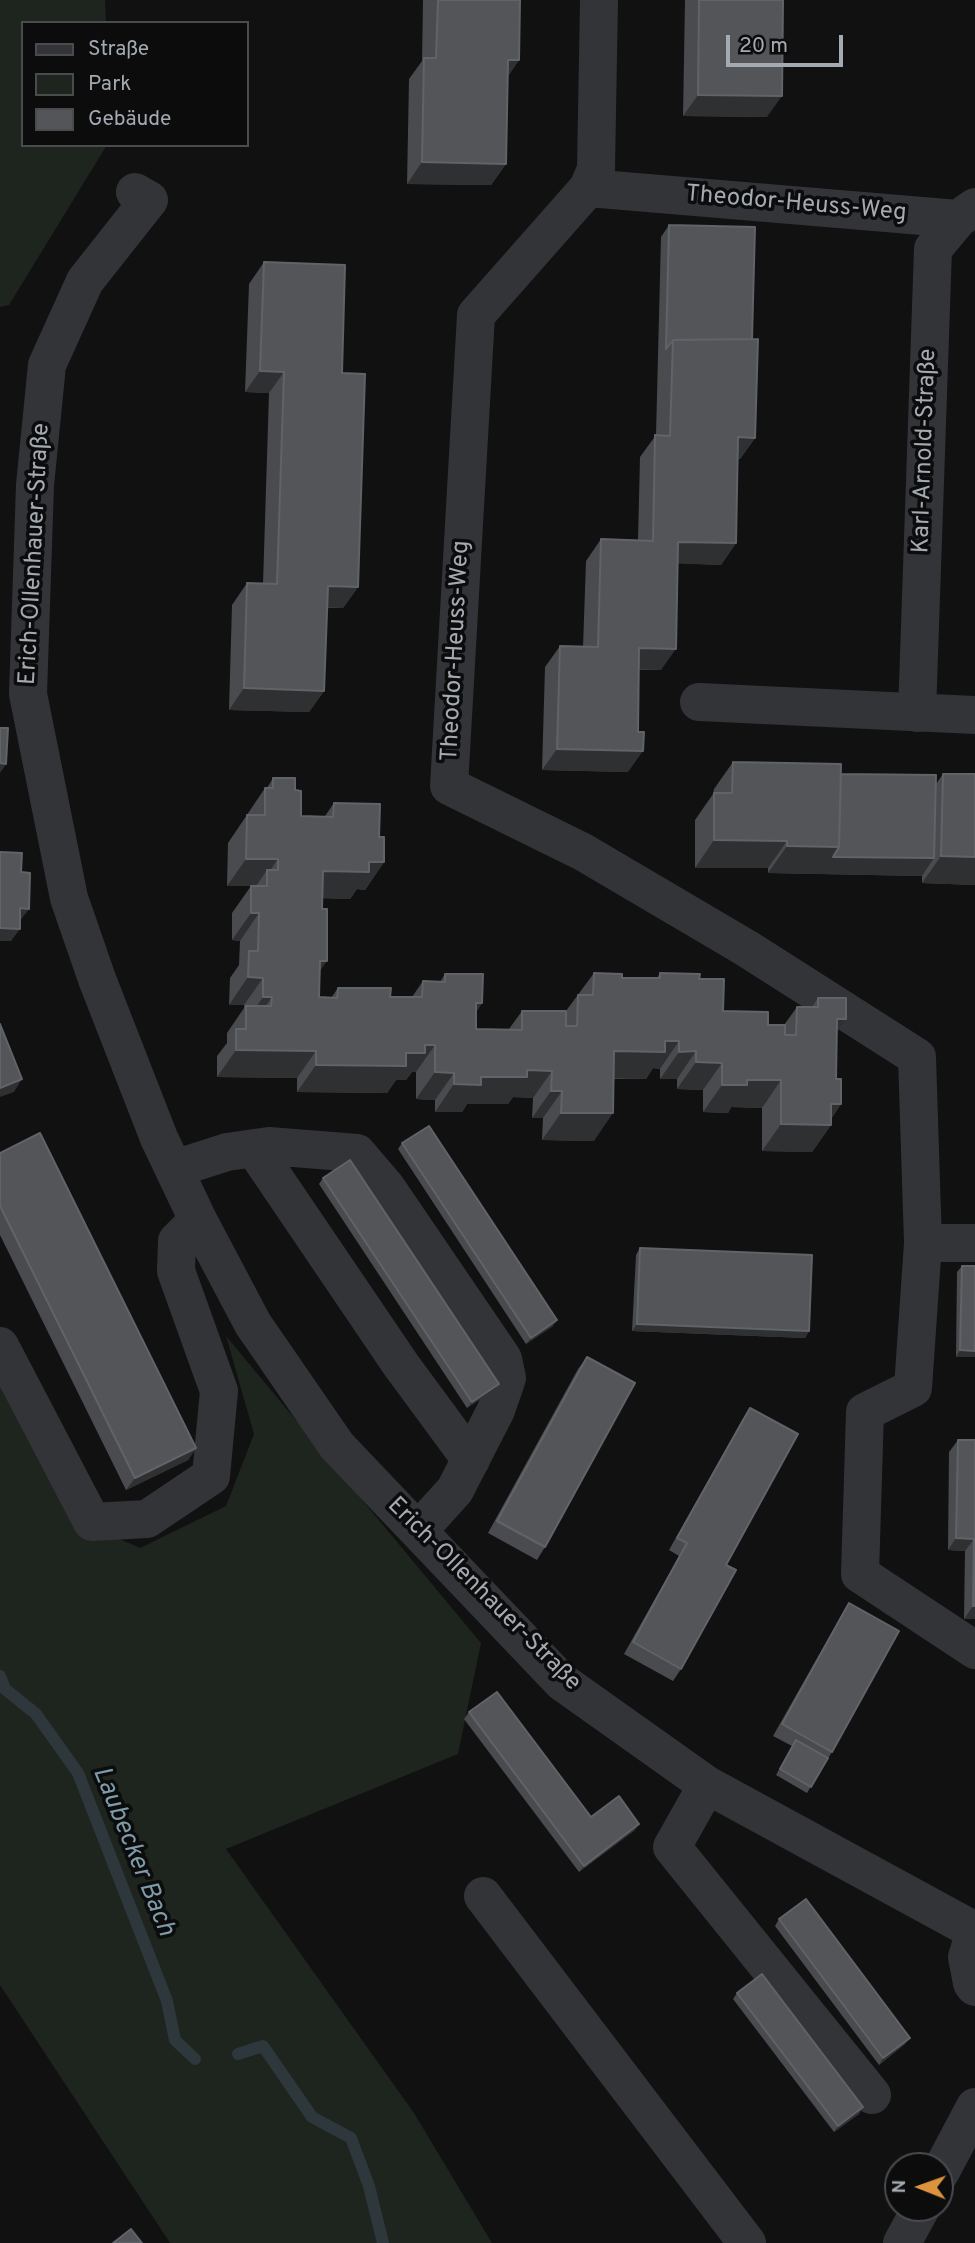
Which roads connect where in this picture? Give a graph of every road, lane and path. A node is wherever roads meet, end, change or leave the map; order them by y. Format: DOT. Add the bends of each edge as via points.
graph roads {
  1 [pos="599,0"];
  2 [pos="588,188"];
  3 [pos="135,191"];
  4 [pos="966,213"];
  5 [pos="699,702"];
  6 [pos="917,713"];
  7 [pos="975,715"];
  8 [pos="254,1148"];
  9 [pos="174,1169"];
  10 [pos="198,1220"];
  11 [pos="923,1243"];
  12 [pos="975,1244"];
  13 [pos="0,1346"];
  14 [pos="471,1460"];
  15 [pos="418,1531"];
  16 [pos="975,1650"];
  17 [pos="707,1785"];
  18 [pos="483,1896"];
  19 [pos="975,1931"];
  20 [pos="975,1987"];
  21 [pos="872,2095"];
  22 [pos="975,2107"];
  23 [pos="951,2152"];
  24 [pos="913,2222"];
  25 [pos="747,2243"];
  26 [pos="902,2243"];
  1 -- 2 [label="street, Theodor-Heuss-Weg" via="596,169"];
  2 -- 4 [label="street, Theodor-Heuss-Weg"];
  2 -- 11 [label="street, Theodor-Heuss-Weg" via="476,315 449,786 583,852 917,1057"];
  3 -- 9 [label="street, Erich-Ollenhauer-Straße" via="149,200 85,281 47,365 35,485 28,694 69,898"];
  4 -- 6 [label="street, Karl-Arnold-Straße" via="933,249"];
  5 -- 6 [label="street"];
  6 -- 7 [label="street"];
  8 -- 9 [label="street"];
  8 -- 14 [label="street"];
  8 -- 14 [label="street" via="357,1153 386,1187 503,1359 507,1378"];
  9 -- 10 [label="street, Erich-Ollenhauer-Straße"];
  10 -- 13 [label="street" via="177,1241 176,1271 219,1391 211,1476 147,1519 92,1522"];
  10 -- 15 [label="street, Erich-Ollenhauer-Straße" via="253,1324 337,1446"];
  11 -- 12 [label="street"];
  11 -- 16 [label="street, Theodor-Heuss-Weg" via="913,1388 865,1412 860,1574"];
  14 -- 15 [label="street" via="455,1490"];
  15 -- 17 [label="street, Erich-Ollenhauer-Straße" via="562,1682"];
  17 -- 19 [label="street, Erich-Ollenhauer-Straße"];
  17 -- 21 [label="street" via="672,1847"];
  18 -- 25 [label="street"];
  19 -- 20 [label="street" via="967,1957"];
  22 -- 23 [label="street"];
  24 -- 26 [label="street"];
}
